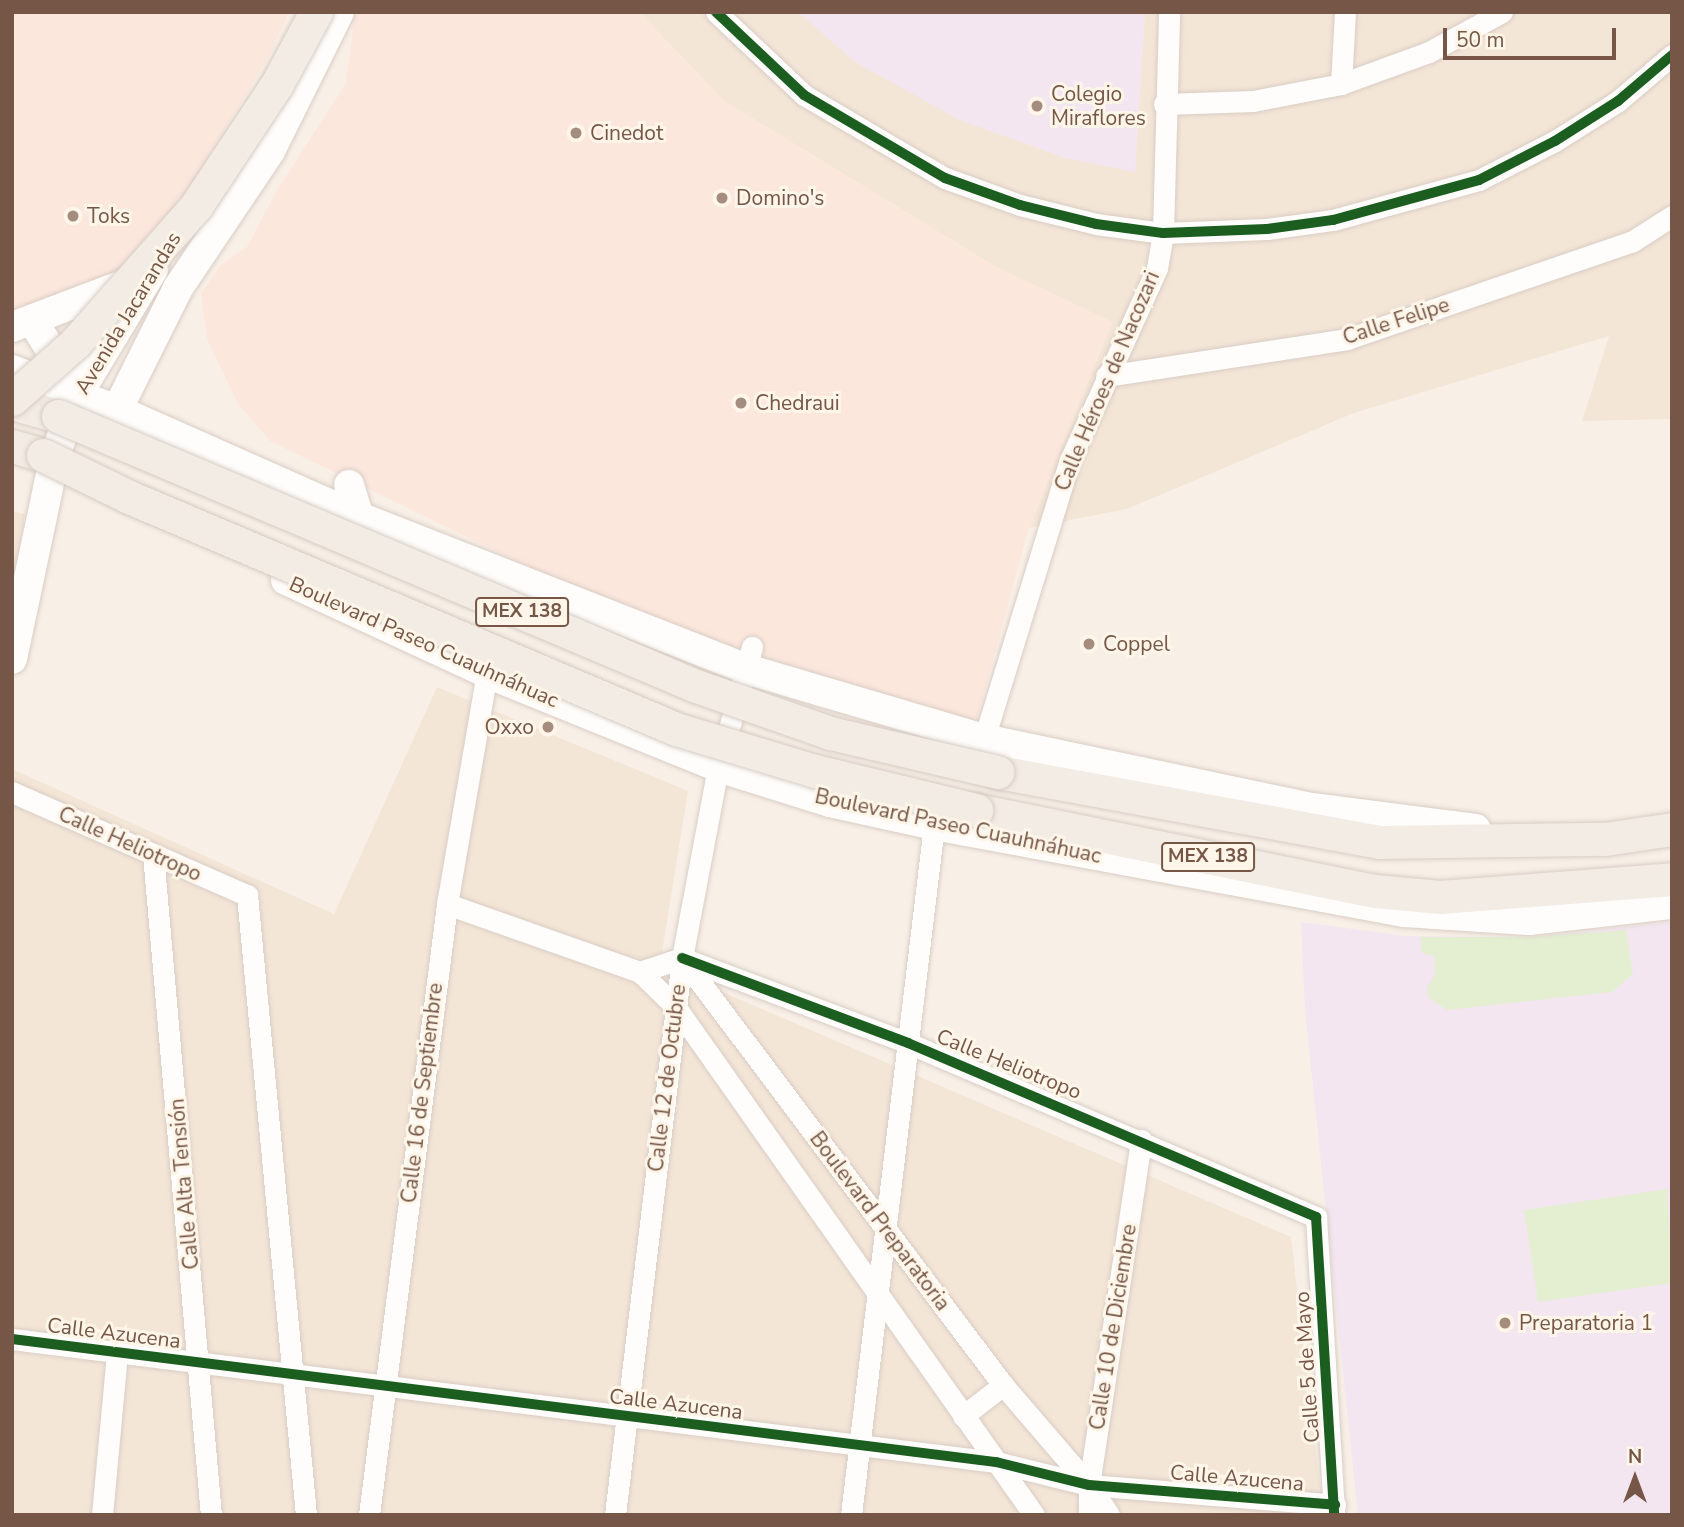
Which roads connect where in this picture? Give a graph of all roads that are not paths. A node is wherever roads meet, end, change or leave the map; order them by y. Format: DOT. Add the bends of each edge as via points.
graph roads {
  1 [pos="305,12"];
  2 [pos="316,12"];
  3 [pos="340,12"];
  4 [pos="716,12"];
  5 [pos="1169,12"];
  6 [pos="1345,12"];
  7 [pos="1502,12"];
  8 [pos="1672,55"];
  9 [pos="1341,84"];
  10 [pos="1164,104"];
  11 [pos="244,124"];
  12 [pos="275,143"];
  13 [pos="1672,216"];
  14 [pos="1163,233"];
  15 [pos="150,274"];
  16 [pos="178,288"];
  17 [pos="22,323"];
  18 [pos="12,370"];
  19 [pos="1106,376"];
  20 [pos="12,401"];
  21 [pos="75,403"];
  22 [pos="109,417"];
  23 [pos="12,446"];
  24 [pos="12,462"];
  25 [pos="56,462"];
  26 [pos="349,485"];
  27 [pos="359,517"];
  28 [pos="749,658"];
  29 [pos="12,659"];
  30 [pos="487,673"];
  31 [pos="984,739"];
  32 [pos="719,767"];
  33 [pos="12,792"];
  34 [pos="1672,822"];
  35 [pos="934,825"];
  36 [pos="1672,829"];
  37 [pos="153,854"];
  38 [pos="1672,879"];
  39 [pos="447,904"];
  40 [pos="1672,904"];
  41 [pos="682,958"];
  42 [pos="640,972"];
  43 [pos="675,1006"];
  44 [pos="908,1043"];
  45 [pos="1141,1140"];
  46 [pos="1316,1217"];
  47 [pos="885,1227"];
  48 [pos="876,1296"];
  49 [pos="12,1339"];
  50 [pos="117,1353"];
  51 [pos="201,1363"];
  52 [pos="291,1373"];
  53 [pos="1003,1385"];
  54 [pos="384,1387"];
  55 [pos="963,1416"];
  56 [pos="626,1418"];
  57 [pos="858,1446"];
  58 [pos="996,1462"];
  59 [pos="1089,1485"];
  60 [pos="1334,1510"];
  61 [pos="102,1515"];
  62 [pos="211,1515"];
  63 [pos="306,1515"];
  64 [pos="369,1515"];
  65 [pos="615,1515"];
  66 [pos="851,1515"];
  67 [pos="1034,1515"];
  68 [pos="1089,1515"];
  69 [pos="1109,1515"];
  1 -- 11 [label="main road, Avenida Jacarandas"];
  2 -- 20 [label="main road, bridge" via="277,84 196,206 75,343"];
  3 -- 12 [label="main road, Avenida Jacarandas"];
  4 -- 14 [label="street" via="804,95 945,178 1096,225"];
  5 -- 10 [label="street, Calle Héroes de Nacozari"];
  6 -- 9 [label="street"];
  7 -- 9 [label="street" via="1429,52"];
  8 -- 14 [label="street" via="1618,101 1555,142 1479,180 1333,219 1267,229"];
  9 -- 10 [label="street" via="1253,101"];
  10 -- 14 [label="street, Calle Héroes de Nacozari"];
  11 -- 12 [label="main road"];
  11 -- 15 [label="main road, Avenida Jacarandas"];
  12 -- 16 [label="main road, Avenida Jacarandas"];
  13 -- 19 [label="street, Calle Felipe" via="1633,241 1347,339"];
  14 -- 19 [label="street, Calle Héroes de Nacozari" via="1145,303"];
  15 -- 16 [label="main road"];
  15 -- 17 [label="main road"];
  15 -- 21 [label="main road, Avenida Jacarandas"];
  16 -- 22 [label="main road, Avenida Jacarandas"];
  17 -- 21 [label="main road"];
  18 -- 21 [label="main road, MEX 138"];
  19 -- 31 [label="street, Calle Héroes de Nacozari" via="1048,521"];
  20 -- 36 [label="main road, MEX 138, bridge" via="148,453 696,686 830,733 998,772 1380,842 1605,839"];
  21 -- 22 [label="main road, MEX 138"];
  21 -- 25 [label="main road, Avenida Jacarandas"];
  22 -- 25 [label="main road, Avenida Jacarandas"];
  22 -- 27 [label="main road, MEX 138"];
  23 -- 25 [label="main road"];
  23 -- 38 [label="main road, Boulevard Paseo Cuauhnáhuac / MEX 138, bridge" via="43,455 129,497 676,729 815,771 976,810 1375,891 1440,897"];
  24 -- 25 [label="main road, Boulevard Paseo Cuauhnáhuac / MEX 138"];
  25 -- 29 [label="main road"];
  25 -- 30 [label="main road, Boulevard Paseo Cuauhnáhuac / MEX 138"];
  26 -- 27 [label="main road"];
  27 -- 28 [label="main road, MEX 138"];
  28 -- 31 [label="main road, MEX 138"];
  28 -- 32 [label="street, Calle 12 de Octubre"];
  30 -- 32 [label="main road, Boulevard Paseo Cuauhnáhuac / MEX 138"];
  30 -- 39 [label="street, Calle 16 de Septiembre"];
  31 -- 34 [label="main road, MEX 138" via="1312,808 1411,822 1521,833"];
  32 -- 35 [label="main road, Boulevard Paseo Cuauhnáhuac / MEX 138" via="830,802"];
  32 -- 41 [label="street, Calle 12 de Octubre"];
  33 -- 37 [label="street, Calle Heliotropo"];
  35 -- 40 [label="main road, Boulevard Paseo Cuauhnáhuac / MEX 138" via="1404,912 1529,920"];
  35 -- 44 [label="street"];
  37 -- 51 [label="street, Calle Alta Tensión"];
  37 -- 52 [label="street, Calle Heliotropo" via="247,895"];
  39 -- 42 [label="street, Boulevard Preparatoria"];
  39 -- 54 [label="street, Calle 16 de Septiembre"];
  41 -- 42 [label="street"];
  41 -- 43 [label="street, Calle 12 de Octubre"];
  41 -- 44 [label="street, Calle Heliotropo"];
  41 -- 47 [label="street, Boulevard Preparatoria"];
  42 -- 43 [label="street, Boulevard Preparatoria"];
  43 -- 48 [label="street, Boulevard Preparatoria"];
  43 -- 56 [label="street, Calle 12 de Octubre"];
  44 -- 45 [label="street, Calle Heliotropo"];
  44 -- 47 [label="street"];
  45 -- 46 [label="street, Calle Heliotropo"];
  45 -- 59 [label="street, Calle 10 de Diciembre"];
  46 -- 60 [label="street, Calle 5 de Mayo"];
  47 -- 48 [label="street"];
  47 -- 53 [label="street, Boulevard Preparatoria"];
  48 -- 55 [label="street, Boulevard Preparatoria"];
  48 -- 57 [label="street"];
  49 -- 50 [label="street, Calle Azucena"];
  50 -- 51 [label="street, Calle Azucena"];
  50 -- 61 [label="street"];
  51 -- 52 [label="street, Calle Azucena"];
  51 -- 62 [label="street, Calle Alta Tensión"];
  52 -- 54 [label="street, Calle Azucena"];
  52 -- 63 [label="street"];
  53 -- 55 [label="street"];
  53 -- 59 [label="street, Boulevard Preparatoria"];
  54 -- 56 [label="street, Calle Azucena"];
  54 -- 64 [label="street, Calle 16 de Septiembre"];
  55 -- 58 [label="street, Boulevard Preparatoria"];
  56 -- 57 [label="street, Calle Azucena"];
  56 -- 65 [label="street, Calle 12 de Octubre"];
  57 -- 58 [label="street, Calle Azucena"];
  57 -- 66 [label="street"];
  58 -- 59 [label="street, Calle Azucena"];
  58 -- 67 [label="street, Boulevard Preparatoria"];
  59 -- 60 [label="street, Calle Azucena"];
  59 -- 68 [label="street, Calle 10 de Diciembre"];
  59 -- 69 [label="street, Boulevard Preparatoria"];
}
